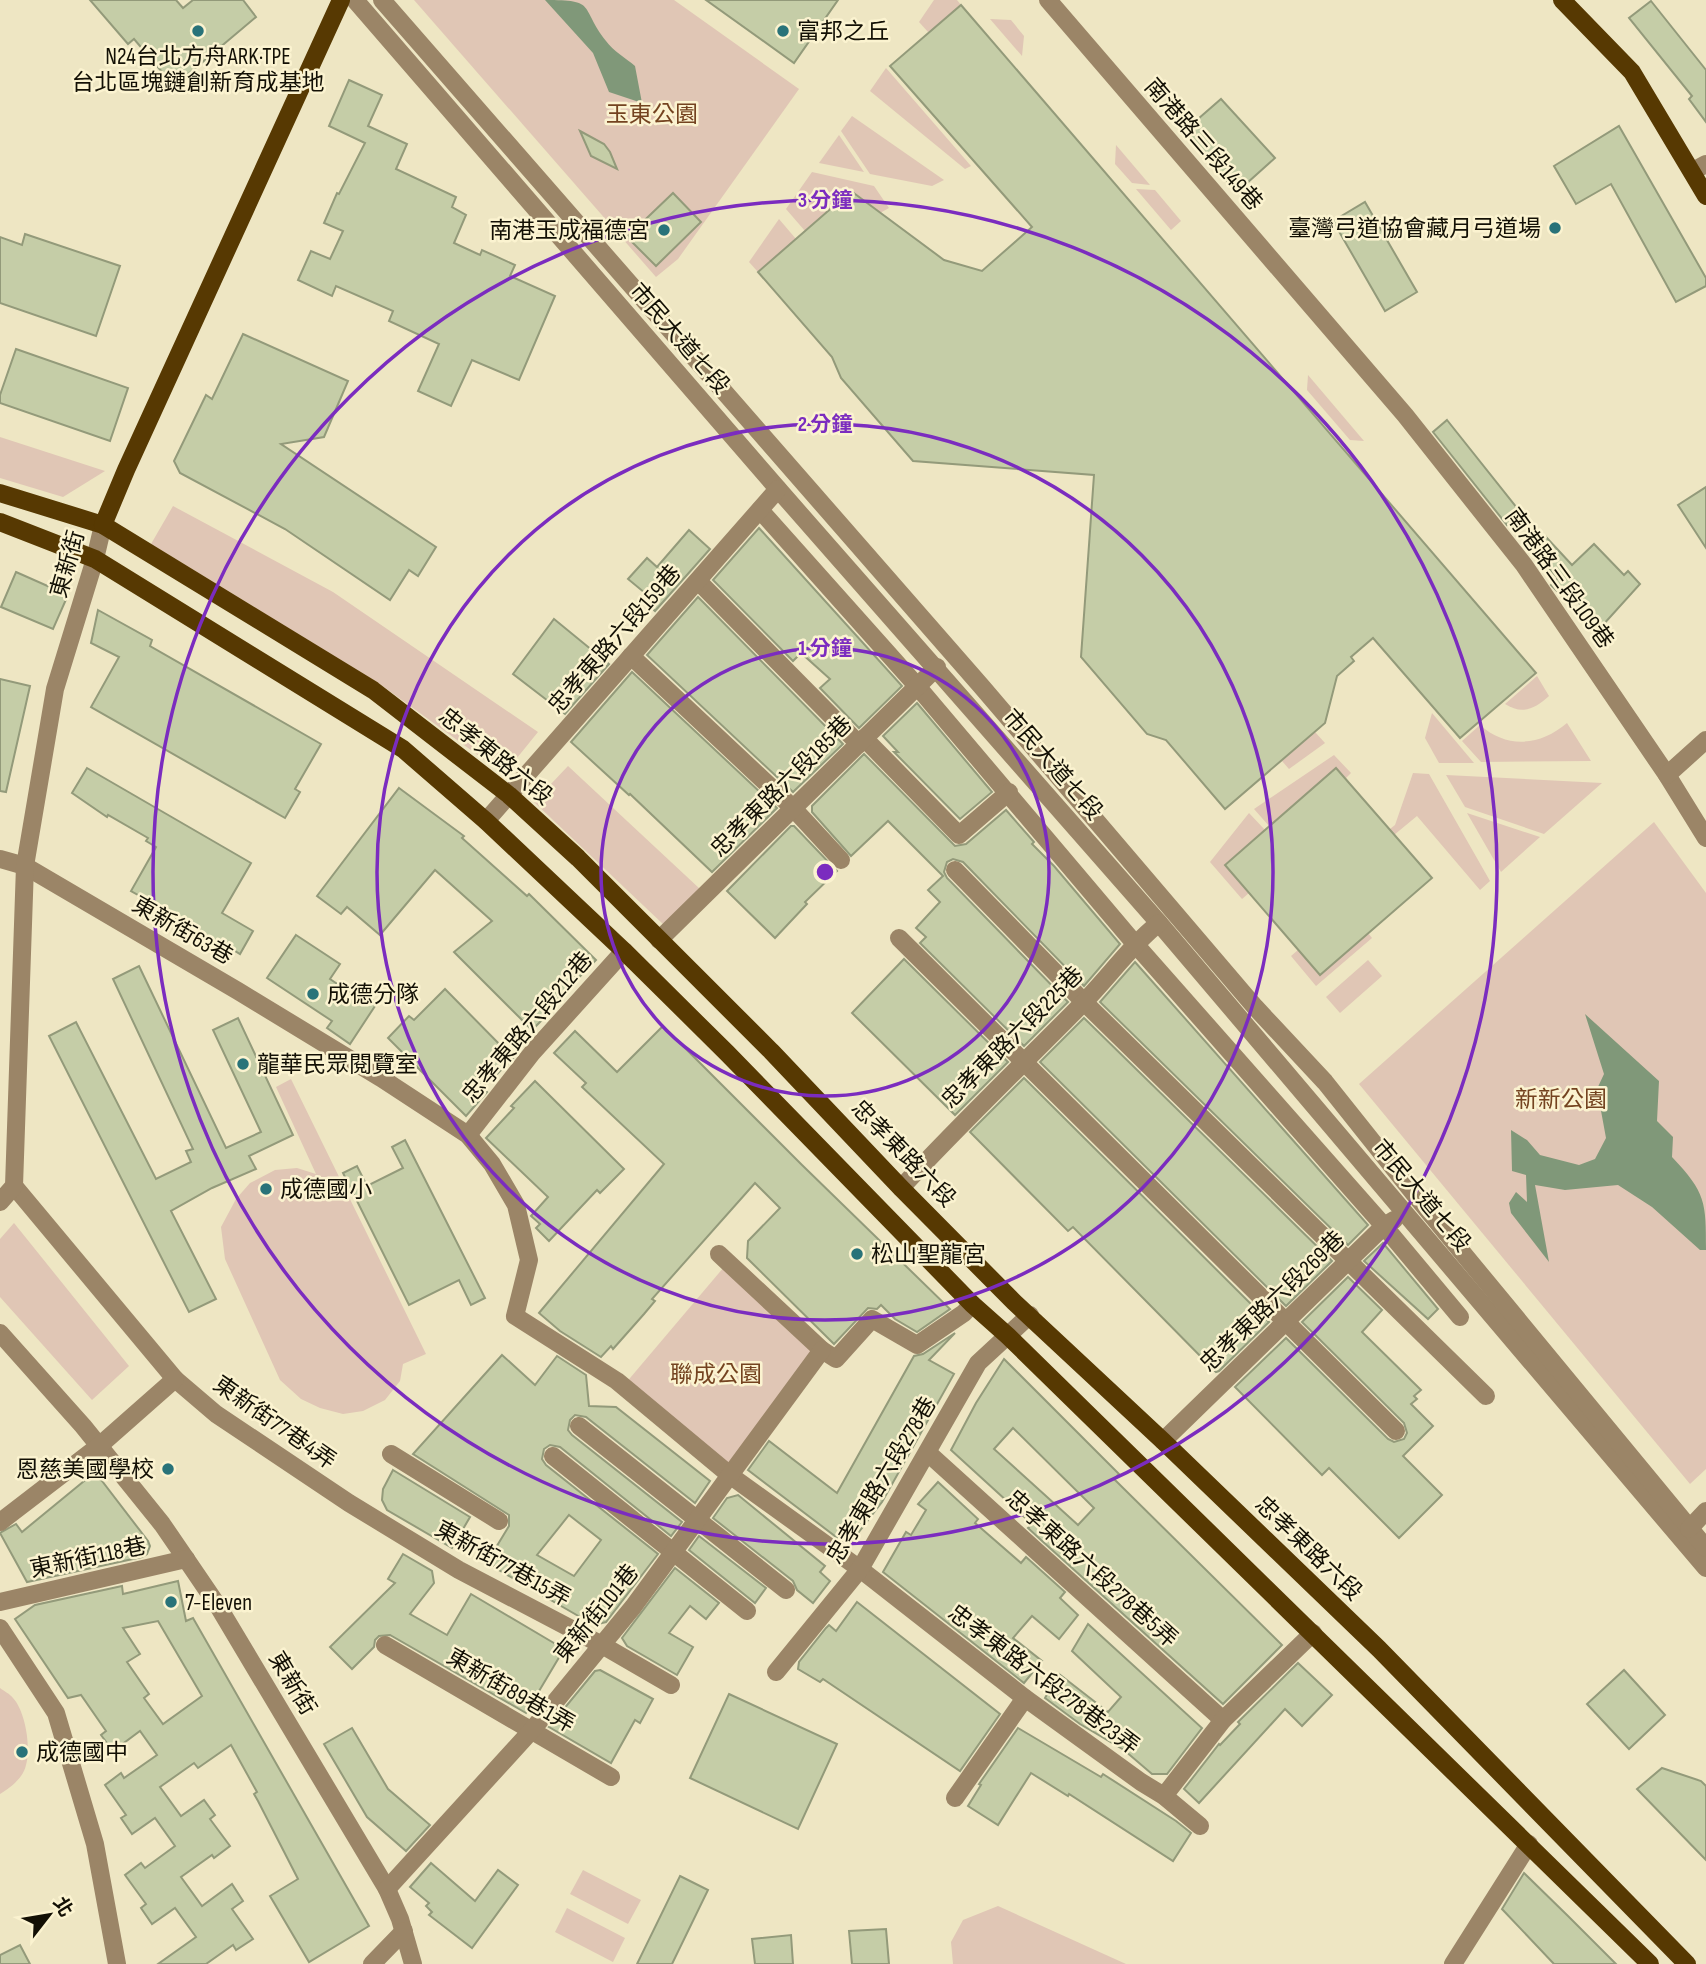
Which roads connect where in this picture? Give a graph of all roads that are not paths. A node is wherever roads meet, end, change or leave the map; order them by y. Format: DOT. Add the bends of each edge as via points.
graph roads {
  1 [pos="341,0"];
  2 [pos="355,0"];
  3 [pos="382,0"];
  4 [pos="1048,0"];
  5 [pos="1562,0"];
  6 [pos="1700,167"];
  7 [pos="1706,196"];
  8 [pos="1405,415"];
  9 [pos="778,489"];
  10 [pos="0,493"];
  11 [pos="760,510"];
  12 [pos="0,522"];
  13 [pos="103,525"];
  14 [pos="95,559"];
  15 [pos="698,581"];
  16 [pos="631,656"];
  17 [pos="937,667"];
  18 [pos="918,686"];
  19 [pos="1706,740"];
  20 [pos="862,741"];
  21 [pos="1667,775"];
  22 [pos="1009,792"];
  23 [pos="509,795"];
  24 [pos="793,808"];
  25 [pos="486,821"];
  26 [pos="1706,838"];
  27 [pos="0,859"];
  28 [pos="841,860"];
  29 [pos="25,866"];
  30 [pos="955,870"];
  31 [pos="1159,923"];
  32 [pos="899,939"];
  33 [pos="659,940"];
  34 [pos="1136,945"];
  35 [pos="624,951"];
  36 [pos="1084,1002"];
  37 [pos="1024,1062"];
  38 [pos="468,1135"];
  39 [pos="14,1186"];
  40 [pos="901,1188"];
  41 [pos="1419,1200"];
  42 [pos="0,1202"];
  43 [pos="1404,1212"];
  44 [pos="1384,1226"];
  45 [pos="719,1254"];
  46 [pos="1349,1260"];
  47 [pos="972,1304"];
  48 [pos="514,1315"];
  49 [pos="1030,1315"];
  50 [pos="1460,1317"];
  51 [pos="1287,1321"];
  52 [pos="0,1333"];
  53 [pos="1008,1336"];
  54 [pos="822,1350"];
  55 [pos="175,1379"];
  56 [pos="1486,1396"];
  57 [pos="579,1426"];
  58 [pos="1396,1431"];
  59 [pos="1163,1441"];
  60 [pos="99,1446"];
  61 [pos="928,1453"];
  62 [pos="391,1454"];
  63 [pos="553,1456"];
  64 [pos="732,1476"];
  65 [pos="349,1503"];
  66 [pos="1706,1511"];
  67 [pos="699,1520"];
  68 [pos="499,1521"];
  69 [pos="0,1522"];
  70 [pos="1689,1529"];
  71 [pos="1706,1548"];
  72 [pos="676,1552"];
  73 [pos="186,1559"];
  74 [pos="1706,1568"];
  75 [pos="860,1569"];
  76 [pos="786,1590"];
  77 [pos="0,1602"];
  78 [pos="747,1611"];
  79 [pos="0,1628"];
  80 [pos="1313,1633"];
  81 [pos="385,1645"];
  82 [pos="602,1645"];
  83 [pos="776,1672"];
  84 [pos="671,1685"];
  85 [pos="1025,1698"];
  86 [pos="1223,1720"];
  87 [pos="532,1730"];
  88 [pos="611,1777"];
  89 [pos="1164,1796"];
  90 [pos="955,1798"];
  91 [pos="1200,1826"];
  92 [pos="1529,1844"];
  93 [pos="387,1889"];
  94 [pos="404,1931"];
  95 [pos="117,1964"];
  96 [pos="372,1964"];
  97 [pos="413,1964"];
  98 [pos="1453,1964"];
  99 [pos="1650,1964"];
  100 [pos="1687,1964"];
  1 -- 13 [label="main road, 東新街"];
  2 -- 9 [label="street, 市民大道七段"];
  3 -- 41 [label="street, 市民大道七段" via="1325,1082"];
  4 -- 8 [label="street, 南港路三段149巷"];
  5 -- 6 [label="main road" via="1633,72"];
  6 -- 7 [label="main road"];
  8 -- 21 [label="street, 南港路三段109巷" via="1524,565"];
  9 -- 11 [label="street, 忠孝東路六段159巷"];
  9 -- 17 [label="street, 市民大道七段"];
  10 -- 13 [label="main road, 忠孝東路六段"];
  11 -- 15 [label="street, 忠孝東路六段159巷"];
  11 -- 18 [label="street"];
  12 -- 14 [label="main road"];
  13 -- 14 [label="street, 東新街"];
  13 -- 23 [label="main road, 忠孝東路六段" via="373,690"];
  14 -- 25 [label="main road" via="403,749"];
  14 -- 29 [label="street, 東新街" via="55,689"];
  15 -- 16 [label="street, 忠孝東路六段159巷"];
  15 -- 20 [label="street"];
  16 -- 23 [label="street, 忠孝東路六段159巷"];
  16 -- 24 [label="street"];
  17 -- 18 [label="street, 忠孝東路六段185巷"];
  17 -- 31 [label="street, 市民大道七段"];
  18 -- 20 [label="street, 忠孝東路六段185巷"];
  18 -- 22 [label="street"];
  19 -- 21 [label="street"];
  20 -- 22 [label="street" via="959,835"];
  20 -- 24 [label="street, 忠孝東路六段185巷"];
  21 -- 26 [label="street, 南港路三段109巷"];
  22 -- 34 [label="street"];
  23 -- 25 [label="street, 忠孝東路六段159巷"];
  23 -- 33 [label="main road, 忠孝東路六段"];
  24 -- 28 [label="street"];
  24 -- 33 [label="street, 忠孝東路六段185巷"];
  25 -- 35 [label="main road"];
  27 -- 29 [label="street, 東新街63巷"];
  29 -- 38 [label="street, 東新街63巷" via="238,990"];
  29 -- 39 [label="street, 東新街"];
  30 -- 36 [label="street"];
  31 -- 34 [label="street, 忠孝東路六段225巷"];
  31 -- 43 [label="street, 市民大道七段"];
  32 -- 37 [label="street"];
  33 -- 40 [label="main road, 忠孝東路六段"];
  34 -- 36 [label="street, 忠孝東路六段225巷"];
  34 -- 44 [label="street"];
  35 -- 38 [label="street, 忠孝東路六段212巷" via="532,1053"];
  35 -- 47 [label="main road"];
  36 -- 37 [label="street, 忠孝東路六段225巷"];
  36 -- 46 [label="street"];
  37 -- 40 [label="street, 忠孝東路六段225巷"];
  37 -- 51 [label="street"];
  38 -- 48 [label="street, 東新街63巷" via="516,1205 529,1260"];
  39 -- 42 [label="street"];
  39 -- 55 [label="street"];
  40 -- 49 [label="main road, 忠孝東路六段"];
  41 -- 43 [label="street, 忠孝東路六段269巷"];
  41 -- 70 [label="street, 市民大道七段"];
  43 -- 44 [label="street, 忠孝東路六段269巷"];
  43 -- 74 [label="street, 市民大道七段"];
  44 -- 46 [label="street, 忠孝東路六段269巷"];
  44 -- 50 [label="street"];
  45 -- 54 [label="street"];
  46 -- 51 [label="street, 忠孝東路六段269巷"];
  46 -- 56 [label="street"];
  47 -- 53 [label="main road"];
  47 -- 54 [label="street" via="917,1345 872,1319 836,1359"];
  48 -- 64 [label="street, 忠孝東路六段278巷23弄" via="617,1381"];
  49 -- 53 [label="street, 忠孝東路六段278巷"];
  49 -- 59 [label="main road, 忠孝東路六段"];
  51 -- 58 [label="street"];
  51 -- 59 [label="street, 忠孝東路六段269巷"];
  52 -- 60 [label="street, 東新街"];
  53 -- 61 [label="street, 忠孝東路六段278巷" via="978,1363"];
  53 -- 80 [label="main road"];
  54 -- 64 [label="street, 東新街101巷"];
  55 -- 60 [label="street"];
  55 -- 65 [label="street, 東新街77巷4弄" via="216,1414"];
  57 -- 67 [label="street"];
  59 -- 100 [label="main road, 忠孝東路六段" via="1379,1649"];
  60 -- 69 [label="street"];
  60 -- 73 [label="street, 東新街"];
  61 -- 75 [label="street, 忠孝東路六段278巷"];
  61 -- 86 [label="street, 忠孝東路六段278巷5弄"];
  62 -- 68 [label="street"];
  63 -- 72 [label="street"];
  64 -- 67 [label="street, 東新街101巷"];
  64 -- 75 [label="street, 忠孝東路六段278巷23弄"];
  65 -- 82 [label="street, 東新街77巷15弄" via="459,1570"];
  66 -- 70 [label="street"];
  67 -- 72 [label="street, 東新街101巷"];
  67 -- 76 [label="street"];
  70 -- 71 [label="street, 市民大道七段"];
  72 -- 78 [label="street"];
  72 -- 82 [label="street, 東新街101巷"];
  73 -- 77 [label="street, 東新街118巷"];
  73 -- 93 [label="street, 東新街"];
  75 -- 83 [label="street, 忠孝東路六段278巷"];
  75 -- 85 [label="street, 忠孝東路六段278巷23弄"];
  79 -- 95 [label="street" via="56,1713 94,1844"];
  80 -- 86 [label="street"];
  80 -- 92 [label="main road"];
  81 -- 87 [label="street, 東新街89巷1弄"];
  82 -- 84 [label="street, 東新街77巷15弄"];
  82 -- 87 [label="street, 東新街101巷"];
  85 -- 89 [label="street, 忠孝東路六段278巷23弄"];
  85 -- 90 [label="street"];
  86 -- 89 [label="street"];
  87 -- 88 [label="street, 東新街89巷1弄"];
  87 -- 93 [label="street, 東新街101巷"];
  89 -- 91 [label="street, 忠孝東路六段278巷23弄"];
  92 -- 98 [label="street"];
  92 -- 99 [label="main road"];
  93 -- 94 [label="street, 東新街"];
  94 -- 96 [label="street"];
  94 -- 97 [label="street, 東新街"];
}
